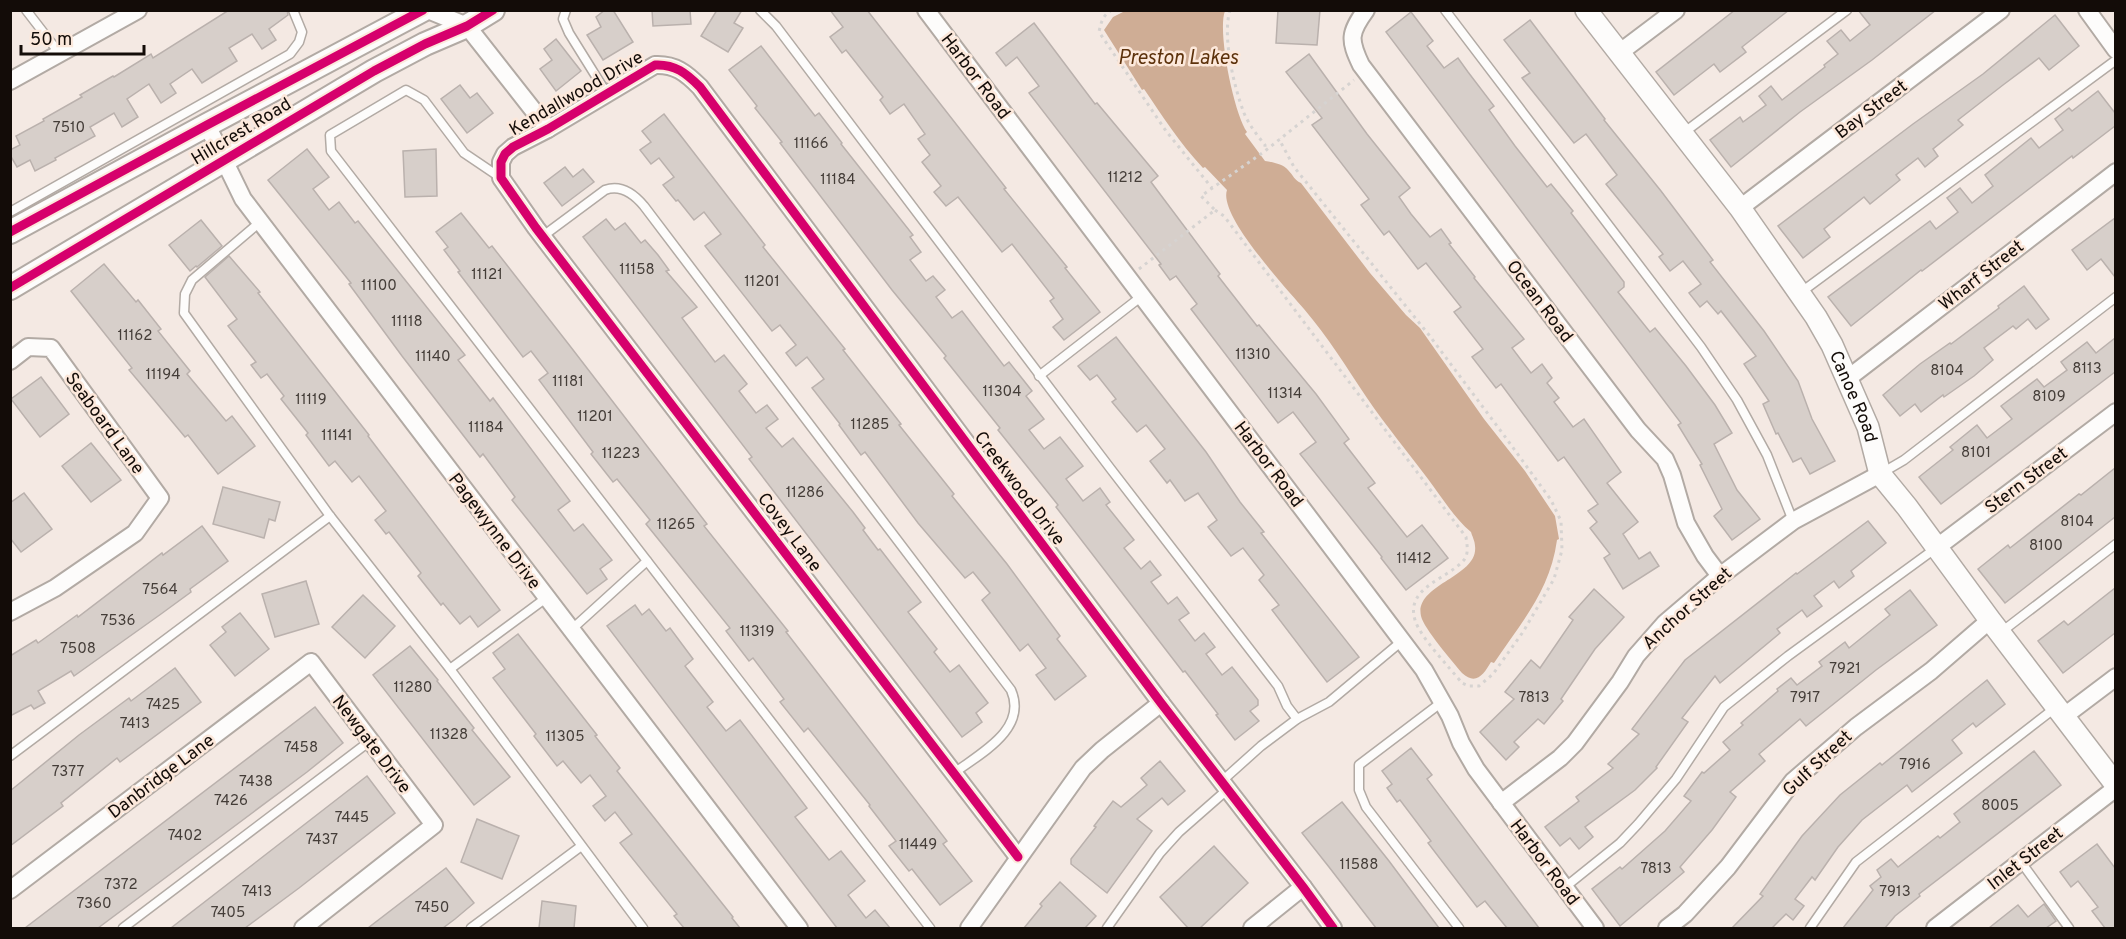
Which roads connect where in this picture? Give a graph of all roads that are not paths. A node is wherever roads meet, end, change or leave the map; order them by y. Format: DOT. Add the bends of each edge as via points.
graph roads {
  1 [pos="26,10"];
  2 [pos="138,10"];
  3 [pos="293,10"];
  4 [pos="425,10"];
  5 [pos="494,10"];
  6 [pos="566,10"];
  7 [pos="759,10"];
  8 [pos="926,10"];
  9 [pos="1366,10"];
  10 [pos="1445,10"];
  11 [pos="1586,10"];
  12 [pos="1676,10"];
  13 [pos="1847,10"];
  14 [pos="2001,10"];
  15 [pos="2087,10"];
  16 [pos="467,26"];
  17 [pos="2115,50"];
  18 [pos="1619,53"];
  19 [pos="60,54"];
  20 [pos="2115,60"];
  21 [pos="679,69"];
  22 [pos="10,81"];
  23 [pos="607,94"];
  24 [pos="207,125"];
  25 [pos="548,129"];
  26 [pos="1682,134"];
  27 [pos="225,160"];
  28 [pos="2115,172"];
  29 [pos="501,178"];
  30 [pos="1740,208"];
  31 [pos="10,212"];
  32 [pos="260,222"];
  33 [pos="10,232"];
  34 [pos="540,232"];
  35 [pos="10,288"];
  36 [pos="1800,293"];
  37 [pos="1142,296"];
  38 [pos="2115,297"];
  39 [pos="10,361"];
  40 [pos="1040,376"];
  41 [pos="1847,380"];
  42 [pos="2115,412"];
  43 [pos="1880,474"];
  44 [pos="330,516"];
  45 [pos="1793,521"];
  46 [pos="2115,544"];
  47 [pos="1936,548"];
  48 [pos="647,561"];
  49 [pos="1720,576"];
  50 [pos="546,598"];
  51 [pos="10,612"];
  52 [pos="1994,627"];
  53 [pos="572,630"];
  54 [pos="1402,641"];
  55 [pos="311,662"];
  56 [pos="450,669"];
  57 [pos="2115,677"];
  58 [pos="1442,702"];
  59 [pos="1161,703"];
  60 [pos="2060,712"];
  61 [pos="1297,719"];
  62 [pos="370,741"];
  63 [pos="10,756"];
  64 [pos="954,773"];
  65 [pos="1225,785"];
  66 [pos="2115,787"];
  67 [pos="1500,803"];
  68 [pos="580,846"];
  69 [pos="1018,857"];
  70 [pos="2021,862"];
  71 [pos="1303,887"];
  72 [pos="1564,888"];
  73 [pos="10,890"];
  74 [pos="1941,927"];
  75 [pos="123,928"];
  76 [pos="303,928"];
  77 [pos="471,928"];
  78 [pos="643,928"];
  79 [pos="799,928"];
  80 [pos="930,928"];
  81 [pos="969,928"];
  82 [pos="1107,928"];
  83 [pos="1252,928"];
  84 [pos="1333,928"];
  85 [pos="1459,928"];
  86 [pos="1595,928"];
  87 [pos="1667,928"];
  88 [pos="1810,928"];
  89 [pos="2069,928"];
  1 -- 19 [label="lane"];
  2 -- 19 [label="street"];
  3 -- 31 [label="lane" via="302,32 290,54"];
  4 -- 16 [label="street"];
  4 -- 24 [label="main road, Hillcrest Road"];
  5 -- 16 [label="main road, Hillcrest Road"];
  6 -- 23 [label="lane" via="563,18 568,33"];
  7 -- 40 [label="lane" via="776,26"];
  8 -- 37 [label="street, Harbor Road"];
  9 -- 49 [label="street, Ocean Road" via="1353,31 1352,47 1364,70 1638,430 1665,459 1686,523"];
  10 -- 45 [label="lane" via="1701,347 1737,400 1767,455"];
  11 -- 18 [label="street, Canoe Road"];
  12 -- 18 [label="street"];
  13 -- 26 [label="lane"];
  14 -- 30 [label="street, Bay Street"];
  15 -- 17 [label="street"];
  16 -- 25 [label="street"];
  16 -- 27 [label="main road, Hillcrest Road" via="374,71"];
  18 -- 26 [label="street, Canoe Road"];
  19 -- 22 [label="street"];
  20 -- 36 [label="lane"];
  21 -- 23 [label="street, Kendallwood Drive" via="655,65"];
  21 -- 59 [label="street, Creekwood Drive" via="707,96"];
  23 -- 25 [label="street, Kendallwood Drive"];
  24 -- 27 [label="street, Pagewynne Drive"];
  24 -- 33 [label="main road, Hillcrest Road"];
  25 -- 29 [label="street, Kendallwood Drive" via="505,154"];
  26 -- 30 [label="street, Canoe Road"];
  27 -- 32 [label="street, Pagewynne Drive" via="243,199"];
  27 -- 35 [label="main road, Hillcrest Road"];
  28 -- 41 [label="street, Wharf Street"];
  29 -- 34 [label="street"];
  29 -- 48 [label="lane" via="464,153 424,100 406,90 330,135 331,151"];
  30 -- 36 [label="street, Canoe Road"];
  32 -- 44 [label="lane" via="192,280 185,294 184,313"];
  32 -- 50 [label="street, Pagewynne Drive"];
  34 -- 64 [label="street, Covey Lane"];
  34 -- 64 [label="lane" via="613,187 629,193 644,206 1011,690 1017,702 1008,730"];
  36 -- 41 [label="street, Canoe Road" via="1832,345"];
  37 -- 40 [label="lane"];
  37 -- 54 [label="street, Harbor Road"];
  38 -- 43 [label="lane" via="1904,460"];
  39 -- 51 [label="street, Seaboard Lane" via="28,346 51,348 160,498 135,533 55,588"];
  40 -- 61 [label="lane" via="1278,686"];
  41 -- 43 [label="street, Canoe Road" via="1868,427"];
  42 -- 47 [label="street, Stern Street"];
  43 -- 45 [label="street, Anchor Street"];
  43 -- 47 [label="street, Canoe Road"];
  44 -- 56 [label="lane"];
  44 -- 63 [label="lane"];
  45 -- 49 [label="street, Anchor Street"];
  46 -- 52 [label="lane"];
  47 -- 52 [label="street, Canoe Road"];
  47 -- 72 [label="lane" via="1724,707 1676,779 1638,824"];
  48 -- 53 [label="lane"];
  48 -- 80 [label="lane"];
  49 -- 67 [label="street, Anchor Street" via="1648,640 1575,743"];
  50 -- 53 [label="street, Pagewynne Drive"];
  50 -- 56 [label="lane"];
  52 -- 60 [label="street, Canoe Road"];
  52 -- 87 [label="street, Gulf Street" via="1856,727 1793,781 1728,867"];
  53 -- 79 [label="street, Pagewynne Drive"];
  54 -- 58 [label="street, Harbor Road"];
  54 -- 61 [label="lane" via="1329,702"];
  55 -- 62 [label="street, Newgate Drive"];
  55 -- 73 [label="street, Danbridge Lane"];
  56 -- 68 [label="lane"];
  57 -- 60 [label="street"];
  58 -- 67 [label="street, Harbor Road" via="1461,743"];
  58 -- 85 [label="lane" via="1359,765 1359,790 1366,807"];
  59 -- 65 [label="street, Creekwood Drive"];
  59 -- 69 [label="street" via="1083,768"];
  60 -- 66 [label="street, Canoe Road"];
  60 -- 88 [label="lane" via="1856,862"];
  61 -- 65 [label="lane" via="1261,746"];
  62 -- 75 [label="lane"];
  62 -- 76 [label="street, Newgate Drive" via="434,825"];
  64 -- 69 [label="street, Covey Lane"];
  65 -- 71 [label="street, Creekwood Drive"];
  65 -- 82 [label="lane" via="1160,853"];
  66 -- 70 [label="street, Inlet Street"];
  67 -- 72 [label="street, Harbor Road"];
  68 -- 77 [label="lane"];
  68 -- 78 [label="lane"];
  69 -- 81 [label="street"];
  70 -- 74 [label="street, Inlet Street"];
  70 -- 89 [label="lane"];
  71 -- 83 [label="street"];
  71 -- 84 [label="street, Creekwood Drive"];
  72 -- 86 [label="street, Harbor Road"];
}
